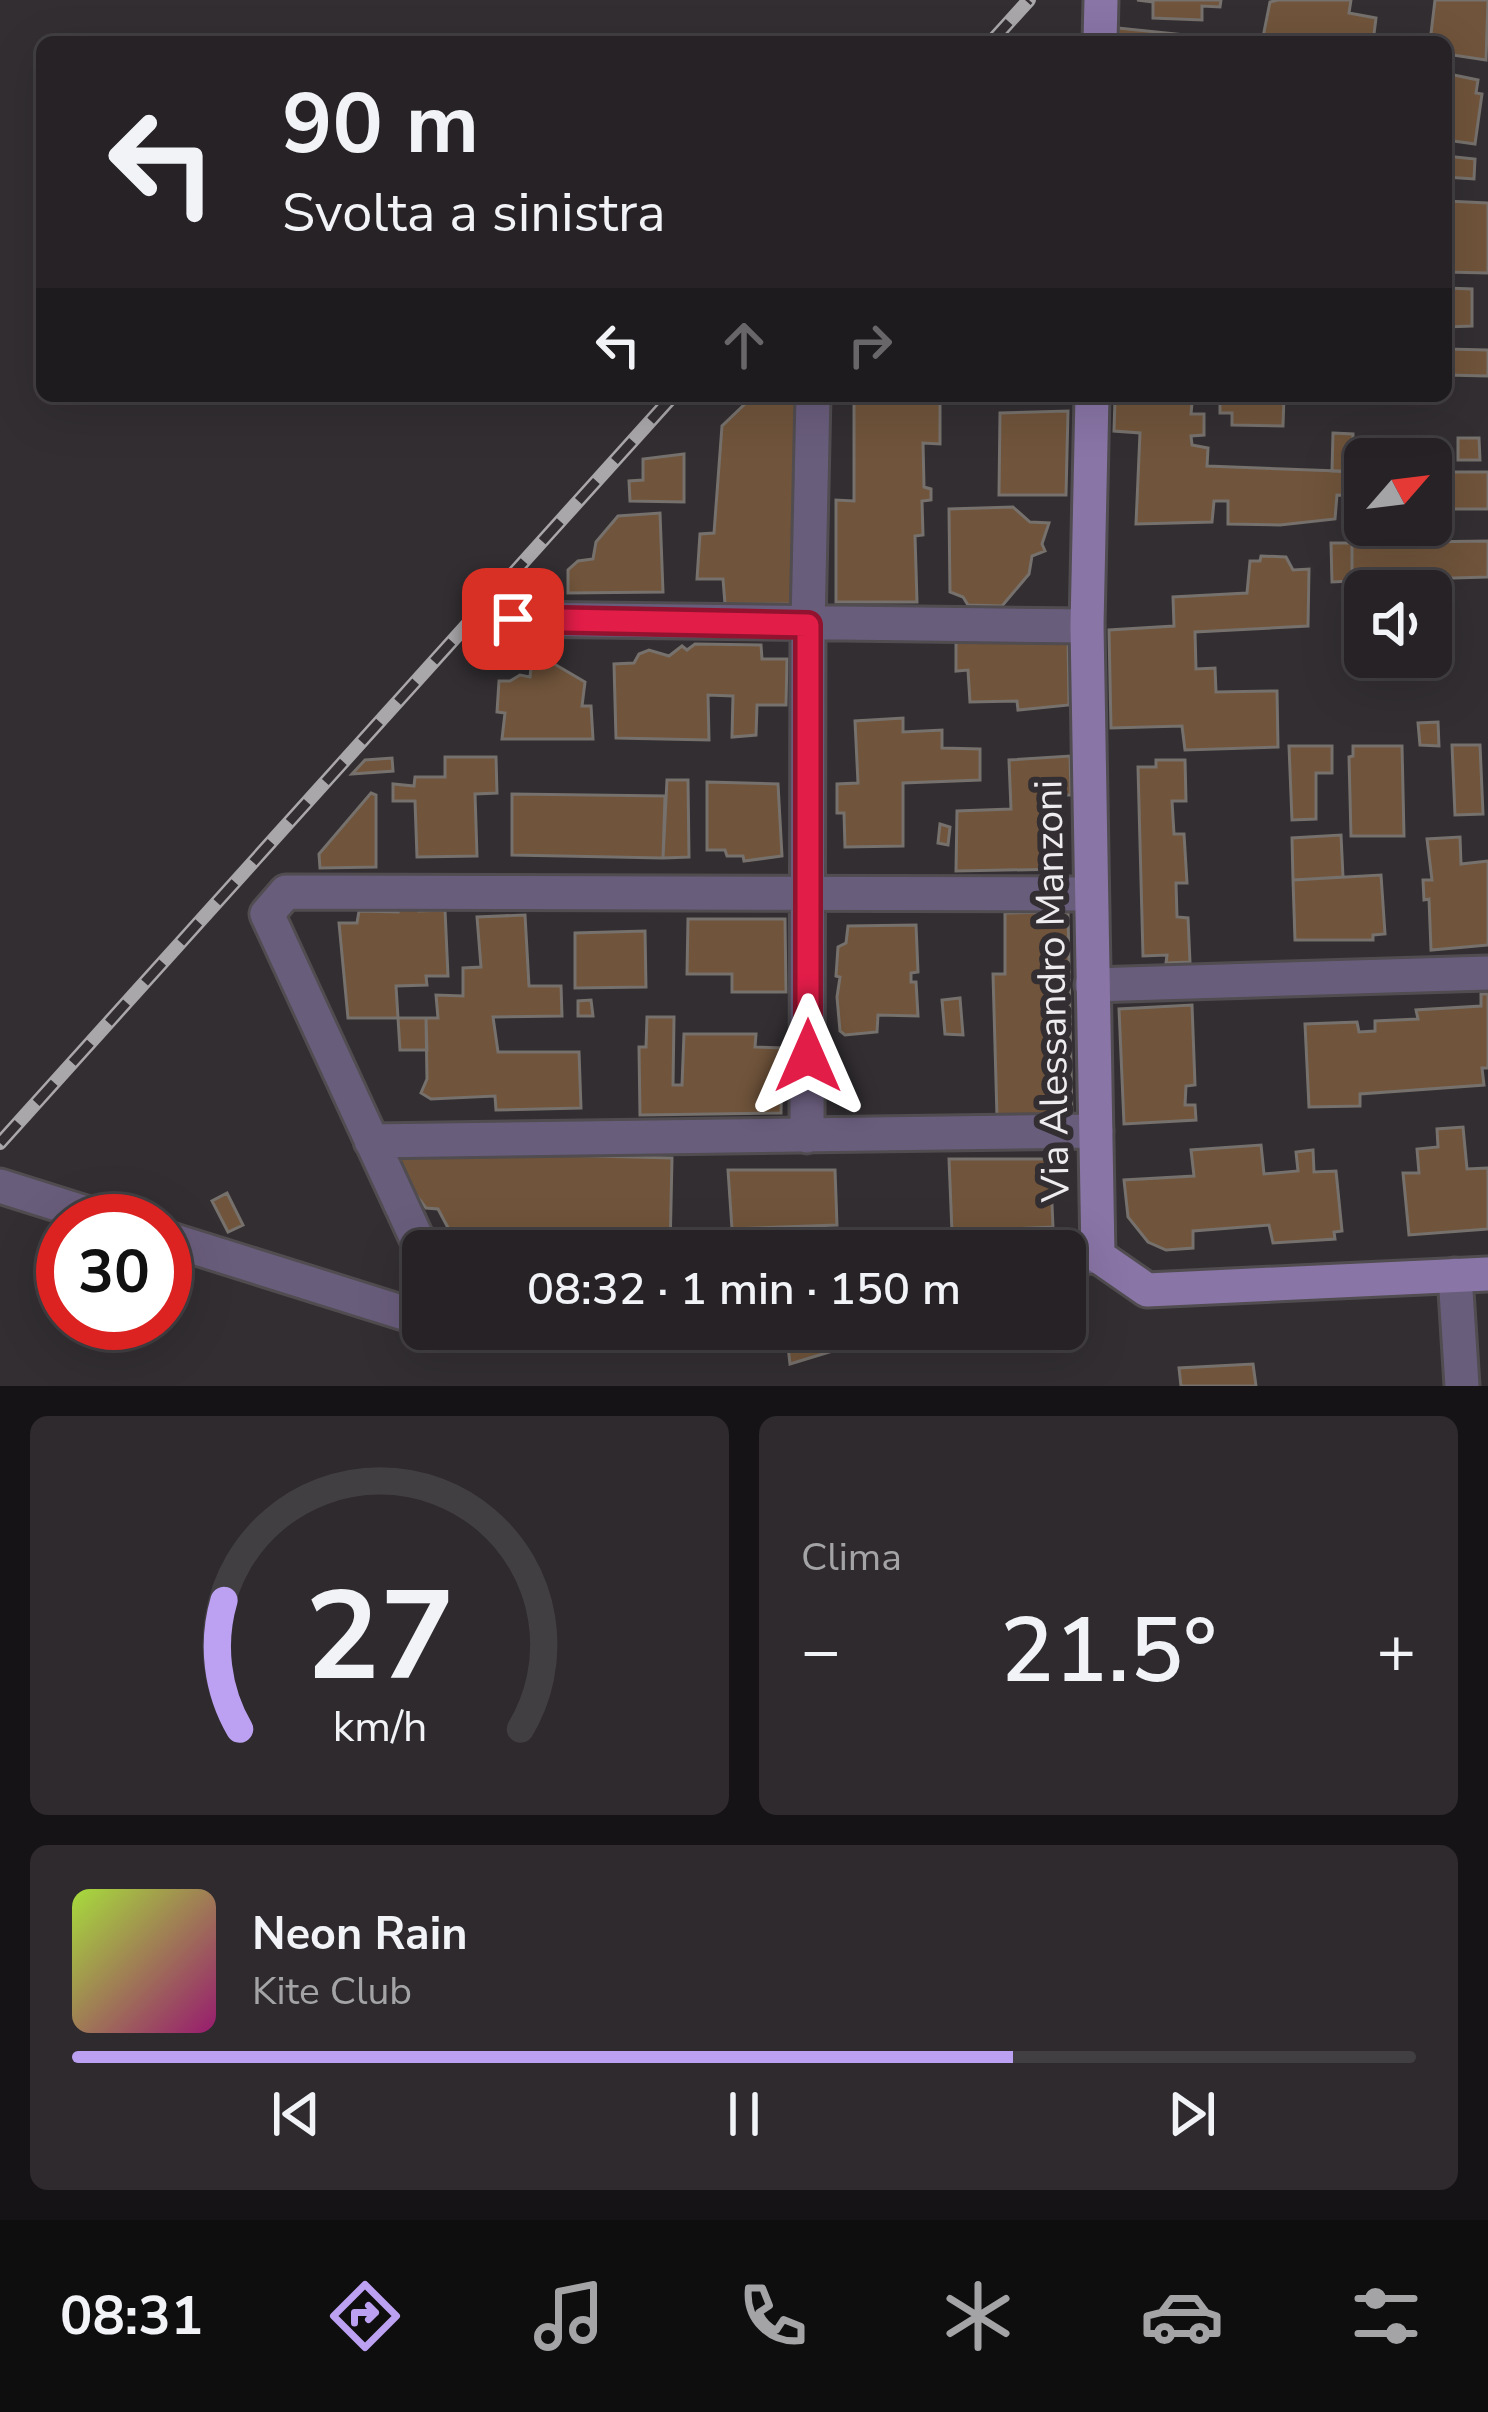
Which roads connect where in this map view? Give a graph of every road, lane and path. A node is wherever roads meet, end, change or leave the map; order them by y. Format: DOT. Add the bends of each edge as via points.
graph roads {
  1 [pos="1101,0"];
  2 [pos="1100,36"];
  3 [pos="813,402"];
  4 [pos="1092,402"];
  5 [pos="513,619"];
  6 [pos="808,625"];
  7 [pos="1087,626"];
  8 [pos="1091,894"];
  9 [pos="809,895"];
  10 [pos="1488,973"];
  11 [pos="1093,985"];
  12 [pos="1096,1132"];
  13 [pos="808,1136"];
  14 [pos="371,1141"];
  15 [pos="0,1186"];
  16 [pos="36,1197"];
  17 [pos="413,1230"];
  18 [pos="1084,1230"];
  19 [pos="192,1246"];
  20 [pos="1086,1259"];
  21 [pos="1472,1275"];
  22 [pos="402,1312"];
  23 [pos="1462,1386"];
  1 -- 2 [label="main road"];
  3 -- 6 [label="street"];
  4 -- 7 [label="main road, Via Alessandro Manzoni"];
  5 -- 6 [label="street"];
  6 -- 7 [label="street"];
  6 -- 9 [label="street"];
  7 -- 8 [label="main road, Via Alessandro Manzoni"];
  8 -- 9 [label="street"];
  8 -- 11 [label="main road, Via Alessandro Manzoni"];
  9 -- 13 [label="street"];
  9 -- 14 [label="street" via="286,892 267,914"];
  10 -- 11 [label="street"];
  11 -- 12 [label="main road, Via Alessandro Manzoni"];
  12 -- 13 [label="street"];
  12 -- 18 [label="main road, Via Alessandro Manzoni"];
  13 -- 14 [label="street"];
  14 -- 17 [label="street"];
  15 -- 16 [label="street"];
  19 -- 22 [label="street"];
  20 -- 21 [label="main road, Via Alessandro Manzoni" via="1148,1290"];
  21 -- 23 [label="street"];
}
